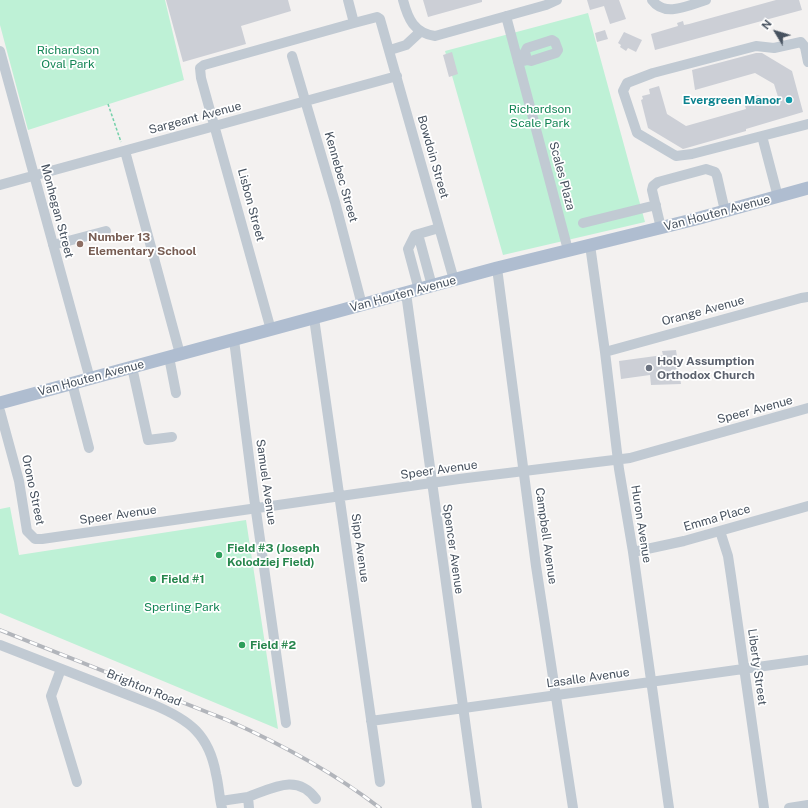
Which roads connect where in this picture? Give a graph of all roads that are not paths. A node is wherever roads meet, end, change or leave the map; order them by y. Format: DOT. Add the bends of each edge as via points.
graph roads {
  1 [pos="348,0"];
  2 [pos="403,0"];
  3 [pos="557,0"];
  4 [pos="652,0"];
  5 [pos="706,0"];
  6 [pos="506,16"];
  7 [pos="354,23"];
  8 [pos="420,32"];
  9 [pos="388,45"];
  10 [pos="0,51"];
  11 [pos="292,56"];
  12 [pos="808,62"];
  13 [pos="397,76"];
  14 [pos="305,101"];
  15 [pos="808,124"];
  16 [pos="216,126"];
  17 [pos="762,136"];
  18 [pos="124,151"];
  19 [pos="34,176"];
  20 [pos="0,185"];
  21 [pos="808,188"];
  22 [pos="778,197"];
  23 [pos="656,205"];
  24 [pos="725,211"];
  25 [pos="583,223"];
  26 [pos="439,228"];
  27 [pos="661,228"];
  28 [pos="106,231"];
  29 [pos="418,234"];
  30 [pos="53,245"];
  31 [pos="590,245"];
  32 [pos="568,250"];
  33 [pos="497,268"];
  34 [pos="454,280"];
  35 [pos="432,286"];
  36 [pos="419,290"];
  37 [pos="406,293"];
  38 [pos="808,298"];
  39 [pos="362,305"];
  40 [pos="314,318"];
  41 [pos="271,330"];
  42 [pos="234,340"];
  43 [pos="605,352"];
  44 [pos="174,356"];
  45 [pos="132,367"];
  46 [pos="90,379"];
  47 [pos="72,384"];
  48 [pos="176,393"];
  49 [pos="0,403"];
  50 [pos="808,408"];
  51 [pos="0,411"];
  52 [pos="172,437"];
  53 [pos="89,448"];
  54 [pos="619,459"];
  55 [pos="524,472"];
  56 [pos="431,484"];
  57 [pos="340,497"];
  58 [pos="808,506"];
  59 [pos="256,509"];
  60 [pos="720,531"];
  61 [pos="69,535"];
  62 [pos="633,552"];
  63 [pos="0,645"];
  64 [pos="808,660"];
  65 [pos="61,669"];
  66 [pos="745,669"];
  67 [pos="651,682"];
  68 [pos="557,695"];
  69 [pos="463,708"];
  70 [pos="371,721"];
  71 [pos="286,723"];
  72 [pos="76,782"];
  73 [pos="380,782"];
  74 [pos="248,797"];
  75 [pos="316,799"];
  76 [pos="221,805"];
  77 [pos="808,805"];
  78 [pos="249,808"];
  79 [pos="478,808"];
  80 [pos="572,808"];
  81 [pos="669,808"];
  82 [pos="764,808"];
  83 [pos="789,808"];
  1 -- 7 [label="street"];
  2 -- 8 [label="street" via="409,20"];
  3 -- 6 [label="street"];
  4 -- 5 [label="street" via="658,7 670,10"];
  6 -- 8 [label="street" via="435,36"];
  6 -- 32 [label="street, Scales Plaza" via="523,61"];
  7 -- 9 [label="street, Bowdoin Street" via="377,17 380,19"];
  7 -- 16 [label="street, Lisbon Street" via="204,65 200,71"];
  8 -- 9 [label="street" via="406,45"];
  9 -- 13 [label="street, Bowdoin Street"];
  10 -- 19 [label="street, Monhegan Street"];
  11 -- 14 [label="street, Kennebec Street"];
  12 -- 17 [label="street" via="805,47 801,42 774,48 756,46 653,73 627,83 623,91 638,133 676,156"];
  13 -- 14 [label="street, Sargeant Avenue"];
  13 -- 26 [label="street, Bowdoin Street"];
  14 -- 16 [label="street, Sargeant Avenue"];
  14 -- 39 [label="street, Kennebec Street"];
  15 -- 17 [label="street"];
  16 -- 18 [label="street, Sargeant Avenue"];
  16 -- 41 [label="street, Lisbon Street"];
  17 -- 22 [label="street"];
  18 -- 19 [label="street, Sargeant Avenue"];
  18 -- 44 [label="street"];
  19 -- 20 [label="street, Sargeant Avenue"];
  19 -- 30 [label="street, Monhegan Street"];
  21 -- 22 [label="main road, Van Houten Avenue"];
  22 -- 24 [label="main road, Van Houten Avenue"];
  23 -- 24 [label="street" via="652,190 658,182 710,169 717,176"];
  23 -- 25 [label="street"];
  23 -- 27 [label="street"];
  24 -- 27 [label="main road, Van Houten Avenue"];
  26 -- 29 [label="street"];
  26 -- 34 [label="street, Bowdoin Street"];
  27 -- 31 [label="main road, Van Houten Avenue"];
  28 -- 30 [label="street"];
  29 -- 35 [label="street"];
  29 -- 36 [label="street" via="408,249"];
  30 -- 46 [label="street, Monhegan Street"];
  31 -- 32 [label="main road, Van Houten Avenue"];
  31 -- 43 [label="street, Huron Avenue"];
  32 -- 33 [label="main road, Van Houten Avenue"];
  33 -- 34 [label="main road, Van Houten Avenue"];
  33 -- 55 [label="street, Campbell Avenue"];
  34 -- 35 [label="main road, Van Houten Avenue"];
  35 -- 36 [label="main road, Van Houten Avenue"];
  36 -- 37 [label="main road, Van Houten Avenue"];
  37 -- 39 [label="main road, Van Houten Avenue"];
  37 -- 56 [label="street, Spencer Avenue"];
  38 -- 43 [label="street, Orange Avenue"];
  39 -- 40 [label="main road, Van Houten Avenue"];
  40 -- 41 [label="main road, Van Houten Avenue"];
  40 -- 57 [label="street, Sipp Avenue"];
  41 -- 42 [label="main road, Van Houten Avenue"];
  42 -- 44 [label="main road, Van Houten Avenue"];
  42 -- 59 [label="street, Samuel Avenue"];
  43 -- 54 [label="street, Huron Avenue"];
  44 -- 45 [label="main road, Van Houten Avenue"];
  44 -- 48 [label="street"];
  45 -- 46 [label="main road, Van Houten Avenue"];
  45 -- 52 [label="street" via="148,440"];
  46 -- 47 [label="main road, Van Houten Avenue"];
  47 -- 49 [label="main road, Van Houten Avenue"];
  47 -- 53 [label="street"];
  50 -- 54 [label="street, Speer Avenue"];
  51 -- 61 [label="street, Orono Street" via="19,481 27,531 35,539"];
  54 -- 55 [label="street, Speer Avenue"];
  54 -- 62 [label="street, Huron Avenue"];
  55 -- 56 [label="street, Speer Avenue"];
  55 -- 68 [label="street, Campbell Avenue"];
  56 -- 57 [label="street, Speer Avenue"];
  56 -- 69 [label="street, Spencer Avenue"];
  57 -- 59 [label="street, Speer Avenue"];
  57 -- 70 [label="street, Sipp Avenue"];
  58 -- 60 [label="street, Emma Place"];
  59 -- 61 [label="street, Speer Avenue"];
  59 -- 71 [label="street, Samuel Avenue"];
  60 -- 62 [label="street, Emma Place"];
  60 -- 66 [label="street, Liberty Street" via="732,576"];
  62 -- 67 [label="street, Huron Avenue"];
  63 -- 65 [label="street, Brighton Road"];
  64 -- 66 [label="street, Lasalle Avenue"];
  65 -- 72 [label="street" via="51,696"];
  65 -- 76 [label="street, Brighton Road" via="154,705 190,724 212,752"];
  66 -- 67 [label="street, Lasalle Avenue"];
  66 -- 82 [label="street, Liberty Street"];
  67 -- 68 [label="street, Lasalle Avenue"];
  67 -- 81 [label="street, Huron Avenue"];
  68 -- 69 [label="street, Lasalle Avenue"];
  68 -- 80 [label="street, Campbell Avenue"];
  69 -- 70 [label="street, Lasalle Avenue"];
  69 -- 79 [label="street, Spencer Avenue"];
  70 -- 73 [label="street, Sipp Avenue"];
  74 -- 75 [label="street" via="284,784 306,788"];
  74 -- 76 [label="street"];
  74 -- 78 [label="street"];
  77 -- 83 [label="street"];
}
